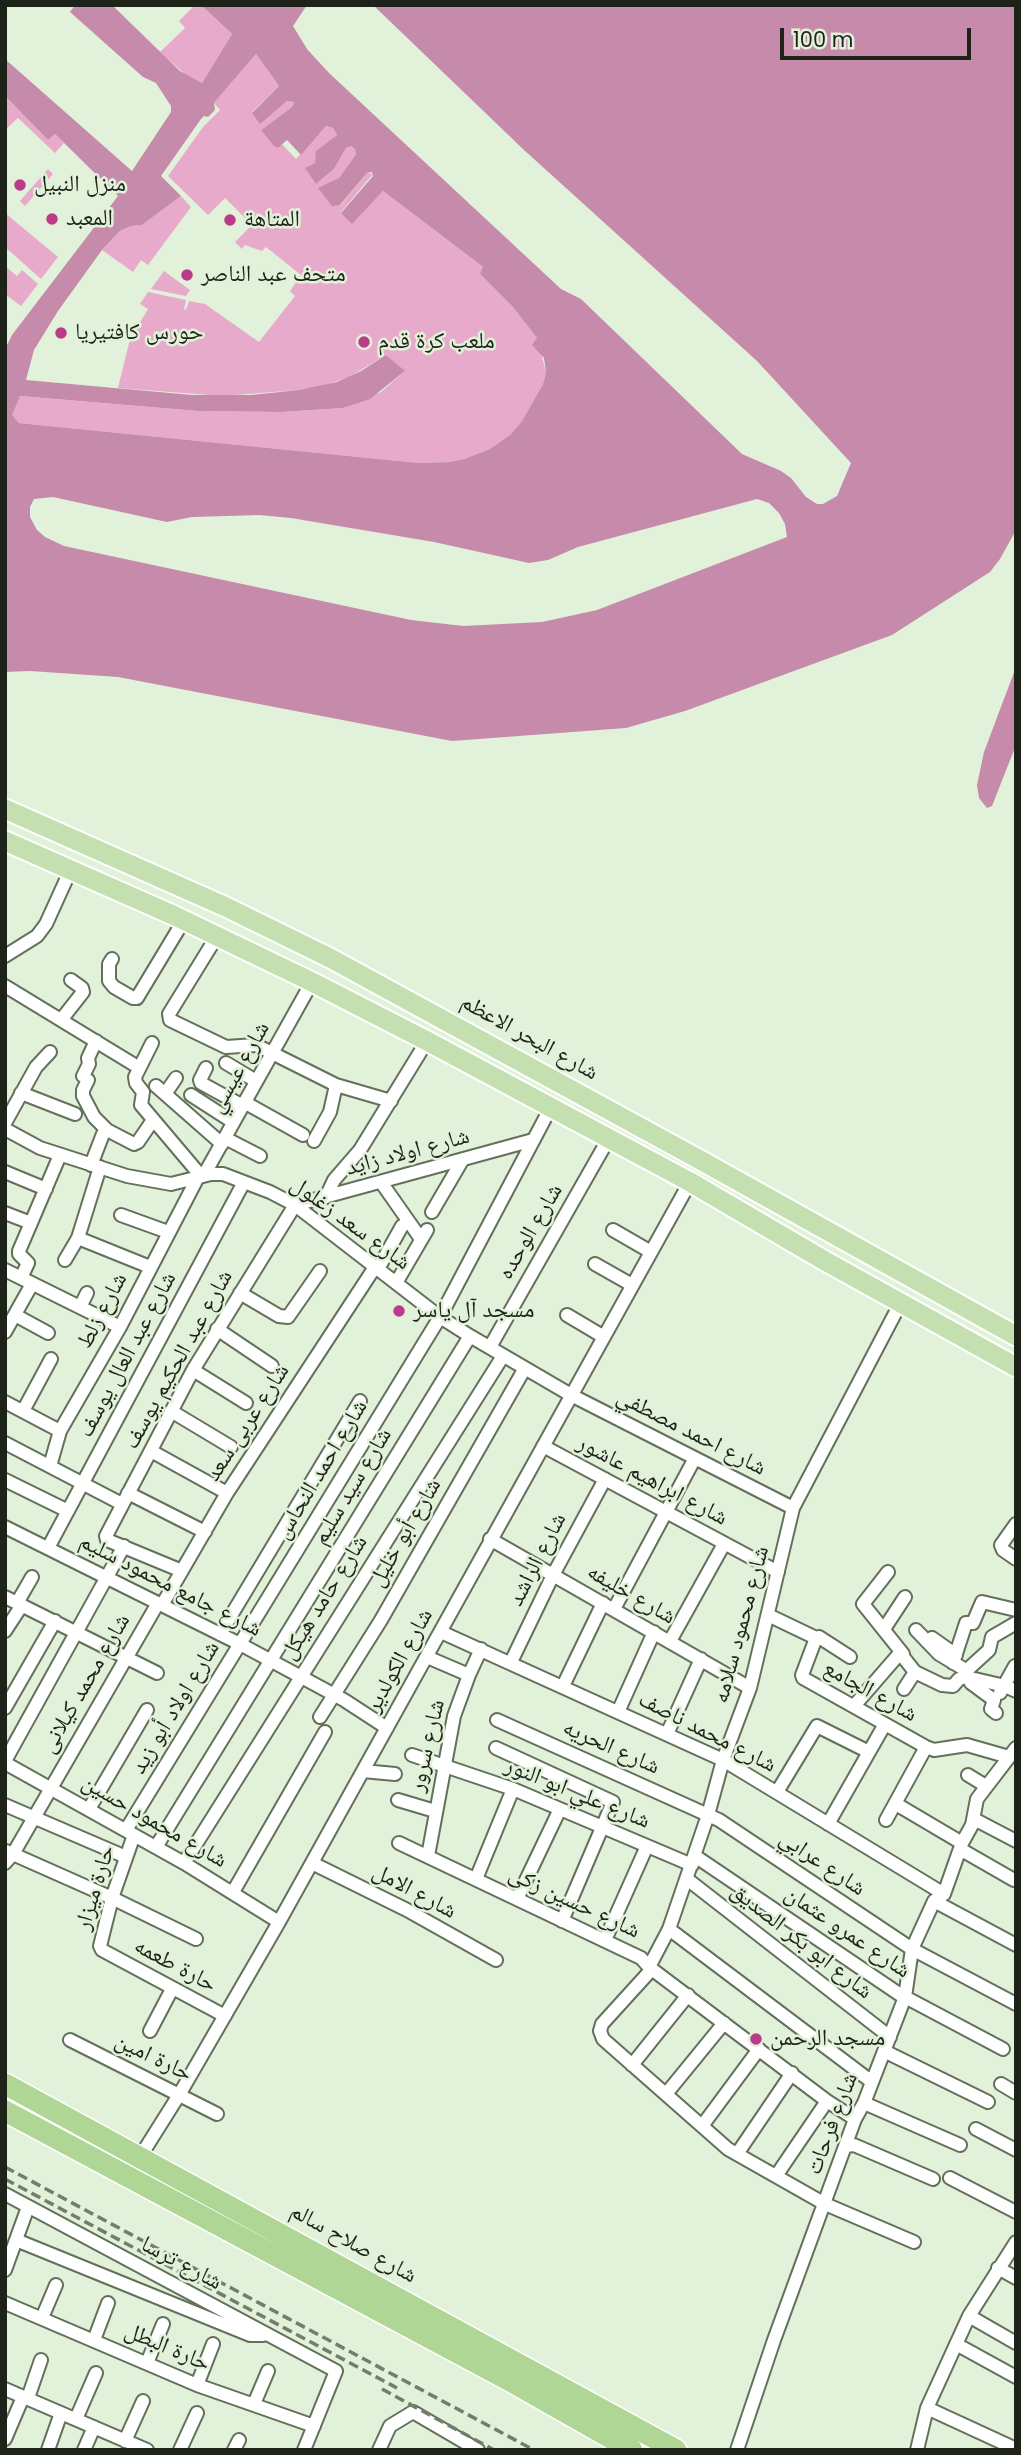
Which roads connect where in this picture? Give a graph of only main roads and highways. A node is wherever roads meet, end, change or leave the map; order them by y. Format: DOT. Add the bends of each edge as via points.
graph roads {
  1 [pos="5,809"];
  2 [pos="5,841"];
  3 [pos="1016,1336"];
  4 [pos="1016,1367"];
  5 [pos="5,2084"];
  6 [pos="5,2111"];
  7 [pos="418,2320"];
  8 [pos="632,2450"];
  9 [pos="676,2450"];
  1 -- 3 [label="main road, شارع البحر الاعظم" via="330,958"];
  2 -- 4 [label="main road" via="184,920 426,1041 690,1182"];
  5 -- 7 [label="highway, شارع صلاح سالم" via="140,2157"];
  6 -- 7 [label="highway, شارع صلاح سالم"];
  7 -- 8 [label="highway, شارع صلاح سالم"];
  7 -- 9 [label="highway, شارع صلاح سالم"];
}
